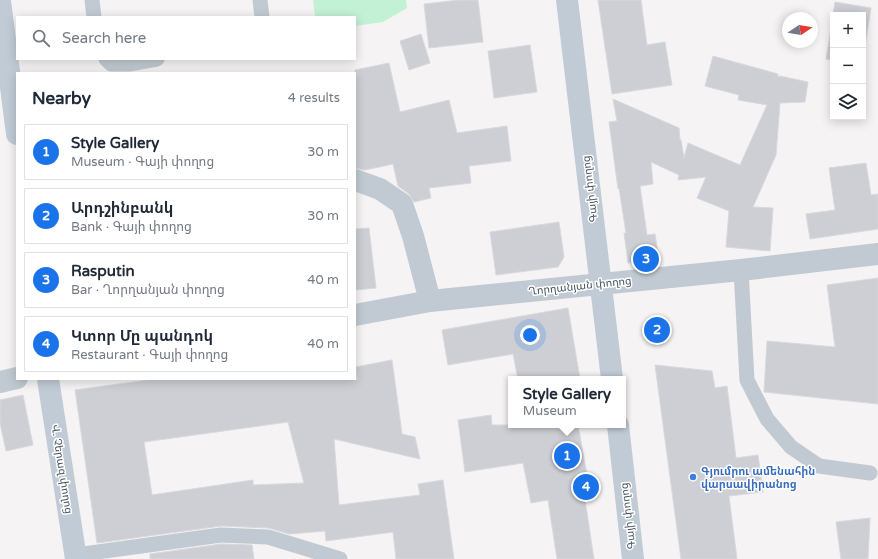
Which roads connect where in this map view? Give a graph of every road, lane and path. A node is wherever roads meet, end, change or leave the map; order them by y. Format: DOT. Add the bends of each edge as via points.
graph roads {
  1 [pos="92,0"];
  2 [pos="260,0"];
  3 [pos="567,0"];
  4 [pos="0,1"];
  5 [pos="94,16"];
  6 [pos="262,16"];
  7 [pos="107,60"];
  8 [pos="151,60"];
  9 [pos="16,126"];
  10 [pos="356,180"];
  11 [pos="878,254"];
  12 [pos="741,270"];
  13 [pos="601,284"];
  14 [pos="430,301"];
  15 [pos="356,315"];
  16 [pos="612,376"];
  17 [pos="16,378"];
  18 [pos="48,380"];
  19 [pos="0,382"];
  20 [pos="618,428"];
  21 [pos="870,472"];
  22 [pos="76,557"];
  23 [pos="340,559"];
  24 [pos="633,559"];
  1 -- 5 [label="lane"];
  2 -- 6 [label="lane"];
  3 -- 13 [label="main road, Գայի փողոց"];
  4 -- 9 [label="main road"];
  7 -- 8 [label="lane" via="111,64 129,64"];
  10 -- 14 [label="street" via="380,189 402,204"];
  11 -- 12 [label="street, Ղորղանյան փողոց"];
  12 -- 13 [label="street, Ղորղանյան փողոց"];
  12 -- 21 [label="lane" via="747,380 767,419 791,447 819,466"];
  13 -- 14 [label="street, Ղորղանյան փողոց"];
  13 -- 16 [label="main road, Գայի փողոց"];
  14 -- 15 [label="street, Ղորղանյան փողոց"];
  17 -- 19 [label="street"];
  18 -- 22 [label="main road, Վ. Չերազ փողոց"];
  20 -- 24 [label="main road, Գայի փողոց"];
  22 -- 23 [label="lane" via="222,535 268,537"];
}
